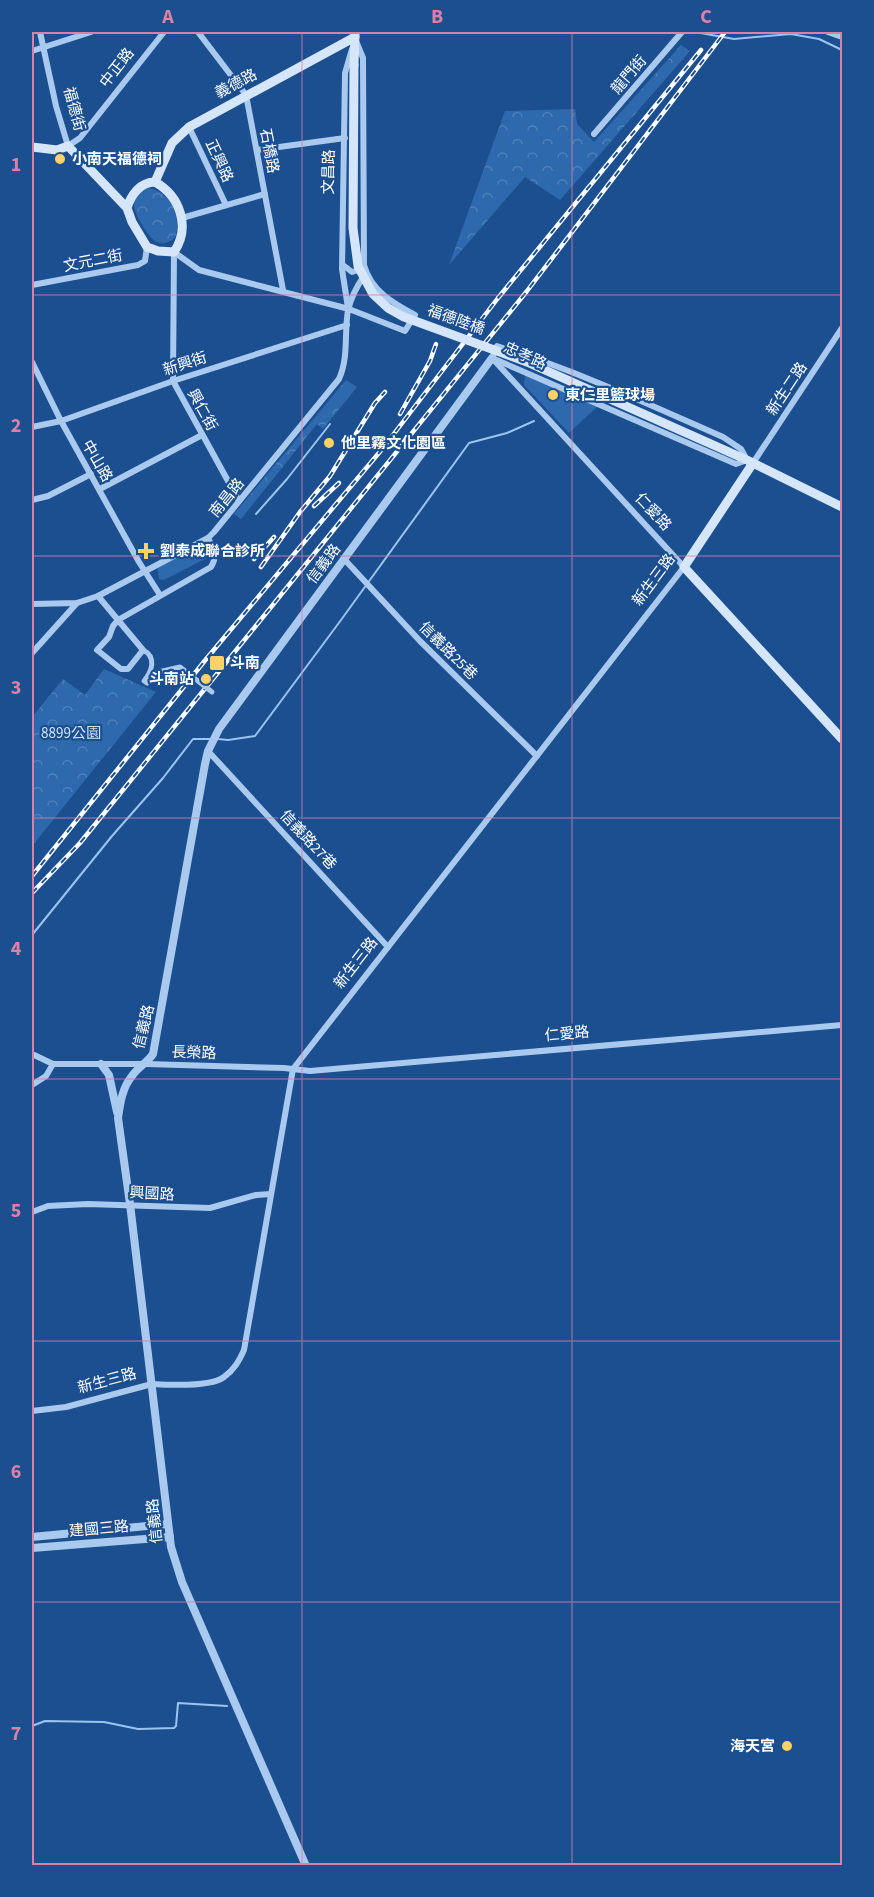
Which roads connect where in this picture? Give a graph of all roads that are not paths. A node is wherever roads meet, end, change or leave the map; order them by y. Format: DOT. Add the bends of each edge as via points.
graph roads {
  1 [pos="40,32"];
  2 [pos="91,32"];
  3 [pos="164,32"];
  4 [pos="198,32"];
  5 [pos="682,32"];
  6 [pos="828,32"];
  7 [pos="355,34"];
  8 [pos="843,37"];
  9 [pos="43,47"];
  10 [pos="32,51"];
  11 [pos="246,95"];
  12 [pos="189,127"];
  13 [pos="594,134"];
  14 [pos="345,138"];
  15 [pos="68,146"];
  16 [pos="32,147"];
  17 [pos="256,150"];
  18 [pos="155,182"];
  19 [pos="265,194"];
  20 [pos="226,205"];
  21 [pos="128,208"];
  22 [pos="182,218"];
  23 [pos="147,247"];
  24 [pos="174,252"];
  25 [pos="342,264"];
  26 [pos="364,265"];
  27 [pos="366,273"];
  28 [pos="32,285"];
  29 [pos="283,291"];
  30 [pos="349,309"];
  31 [pos="347,325"];
  32 [pos="843,328"];
  33 [pos="492,358"];
  34 [pos="32,362"];
  35 [pos="172,381"];
  36 [pos="61,421"];
  37 [pos="32,427"];
  38 [pos="202,435"];
  39 [pos="750,462"];
  40 [pos="91,474"];
  41 [pos="100,489"];
  42 [pos="32,500"];
  43 [pos="239,501"];
  44 [pos="843,507"];
  45 [pos="208,538"];
  46 [pos="345,560"];
  47 [pos="684,567"];
  48 [pos="144,570"];
  49 [pos="160,595"];
  50 [pos="98,596"];
  51 [pos="77,603"];
  52 [pos="32,604"];
  53 [pos="118,620"];
  54 [pos="143,650"];
  55 [pos="32,653"];
  56 [pos="154,673"];
  57 [pos="147,683"];
  58 [pos="212,692"];
  59 [pos="843,739"];
  60 [pos="208,751"];
  61 [pos="537,756"];
  62 [pos="388,947"];
  63 [pos="843,1025"];
  64 [pos="32,1054"];
  65 [pos="53,1064"];
  66 [pos="101,1064"];
  67 [pos="146,1064"];
  68 [pos="293,1069"];
  69 [pos="32,1085"];
  70 [pos="118,1118"];
  71 [pos="271,1194"];
  72 [pos="130,1204"];
  73 [pos="32,1212"];
  74 [pos="152,1384"];
  75 [pos="32,1411"];
  76 [pos="168,1524"];
  77 [pos="32,1537"];
  78 [pos="170,1537"];
  79 [pos="32,1548"];
  80 [pos="306,1866"];
  1 -- 9 [label="street, 福德街"];
  2 -- 9 [label="street"];
  3 -- 15 [label="street, 中正路" via="80,138"];
  4 -- 11 [label="street, 石橋路"];
  5 -- 13 [label="street, 龍門街"];
  6 -- 8 [label="street"];
  7 -- 11 [label="main road, 義德路"];
  7 -- 14 [label="street, 文昌路" via="345,73"];
  7 -- 26 [label="street" via="363,58"];
  7 -- 39 [label="main road, 福德陸橋, bridge" via="353,228 358,266 372,294 387,308 404,316 527,362"];
  9 -- 10 [label="street"];
  9 -- 15 [label="street, 福德街"];
  11 -- 12 [label="main road, 義德路"];
  11 -- 17 [label="street, 石橋路"];
  12 -- 18 [label="main road, 義德路" via="172,143"];
  12 -- 20 [label="street, 正興路"];
  14 -- 17 [label="street"];
  14 -- 25 [label="street, 文昌路"];
  15 -- 16 [label="main road" via="57,150"];
  15 -- 21 [label="main road, 福德街"];
  17 -- 19 [label="street, 石橋路"];
  18 -- 21 [label="main road" via="144,184 134,193"];
  18 -- 22 [label="main road" via="174,198"];
  19 -- 20 [label="street"];
  19 -- 29 [label="street, 石橋路"];
  20 -- 22 [label="street"];
  21 -- 23 [label="main road, 福德街"];
  22 -- 24 [label="main road" via="182,241"];
  23 -- 24 [label="main road"];
  23 -- 28 [label="street, 文元二街" via="145,261 138,265"];
  24 -- 29 [label="street" via="199,270"];
  24 -- 35 [label="street, 興仁街"];
  25 -- 26 [label="street" via="352,272"];
  25 -- 30 [label="street, 文昌路"];
  26 -- 27 [label="street"];
  27 -- 30 [label="street"];
  27 -- 30 [label="street" via="389,300 415,315 405,331"];
  29 -- 30 [label="street"];
  30 -- 31 [label="street, 南昌路"];
  31 -- 35 [label="street, 新興街"];
  31 -- 43 [label="street, 南昌路" via="345,367 339,379"];
  32 -- 39 [label="street, 新生二路"];
  33 -- 39 [label="street, 忠孝路" via="736,464"];
  33 -- 39 [label="street, 忠孝路" via="497,346 597,381 723,437 741,449"];
  33 -- 46 [label="street, 信義路"];
  33 -- 47 [label="street, 仁愛路"];
  34 -- 36 [label="street, 中山路"];
  35 -- 36 [label="street, 新興街"];
  35 -- 38 [label="street, 興仁街"];
  36 -- 37 [label="street, 新興街"];
  36 -- 40 [label="street, 中山路"];
  38 -- 41 [label="street"];
  38 -- 43 [label="street, 興仁街"];
  39 -- 44 [label="main road, 忠孝路"];
  39 -- 47 [label="main road, 新生三路"];
  40 -- 41 [label="street, 中山路"];
  40 -- 42 [label="street"];
  41 -- 48 [label="street, 中山路"];
  43 -- 45 [label="street, 南昌路"];
  45 -- 48 [label="street, 南昌路"];
  45 -- 49 [label="street" via="216,554 211,567"];
  46 -- 60 [label="street, 信義路" via="219,729"];
  46 -- 61 [label="street, 信義路25巷" via="420,641"];
  47 -- 59 [label="main road, 仁愛路"];
  47 -- 61 [label="street, 新生三路"];
  48 -- 49 [label="street, 中山路"];
  48 -- 50 [label="street, 南昌路"];
  49 -- 53 [label="street"];
  50 -- 51 [label="street, 南昌路"];
  50 -- 53 [label="street"];
  51 -- 52 [label="street, 南昌路"];
  51 -- 55 [label="street"];
  53 -- 54 [label="street"];
  53 -- 54 [label="street" via="97,650 121,669 128,669"];
  54 -- 57 [label="street" via="152,658 151,672 144,681"];
  56 -- 58 [label="street, bridge" via="180,667"];
  60 -- 62 [label="street, 信義路27巷"];
  60 -- 67 [label="street, 信義路" via="164,1004 153,1054"];
  61 -- 62 [label="street, 新生三路"];
  62 -- 68 [label="street, 新生三路"];
  63 -- 68 [label="street, 仁愛路" via="310,1071"];
  64 -- 65 [label="street"];
  65 -- 66 [label="street, 長榮路"];
  65 -- 69 [label="street" via="46,1076"];
  66 -- 67 [label="street, 長榮路"];
  66 -- 70 [label="street" via="109,1075"];
  67 -- 68 [label="street, 長榮路"];
  67 -- 70 [label="street, 信義路" via="127,1084"];
  68 -- 71 [label="street, 新生三路"];
  70 -- 72 [label="street, 信義路"];
  71 -- 72 [label="street, 興國路" via="210,1208"];
  71 -- 74 [label="street, 新生三路" via="244,1350 237,1365 214,1381"];
  72 -- 73 [label="street, 興國路" via="48,1206"];
  72 -- 74 [label="street, 信義路"];
  74 -- 75 [label="street, 新生三路" via="66,1407"];
  74 -- 76 [label="street, 信義路"];
  76 -- 77 [label="street, 建國三路"];
  76 -- 78 [label="street, 信義路"];
  78 -- 79 [label="street, 建國三路"];
  78 -- 80 [label="street, 信義路" via="182,1582"];
}
